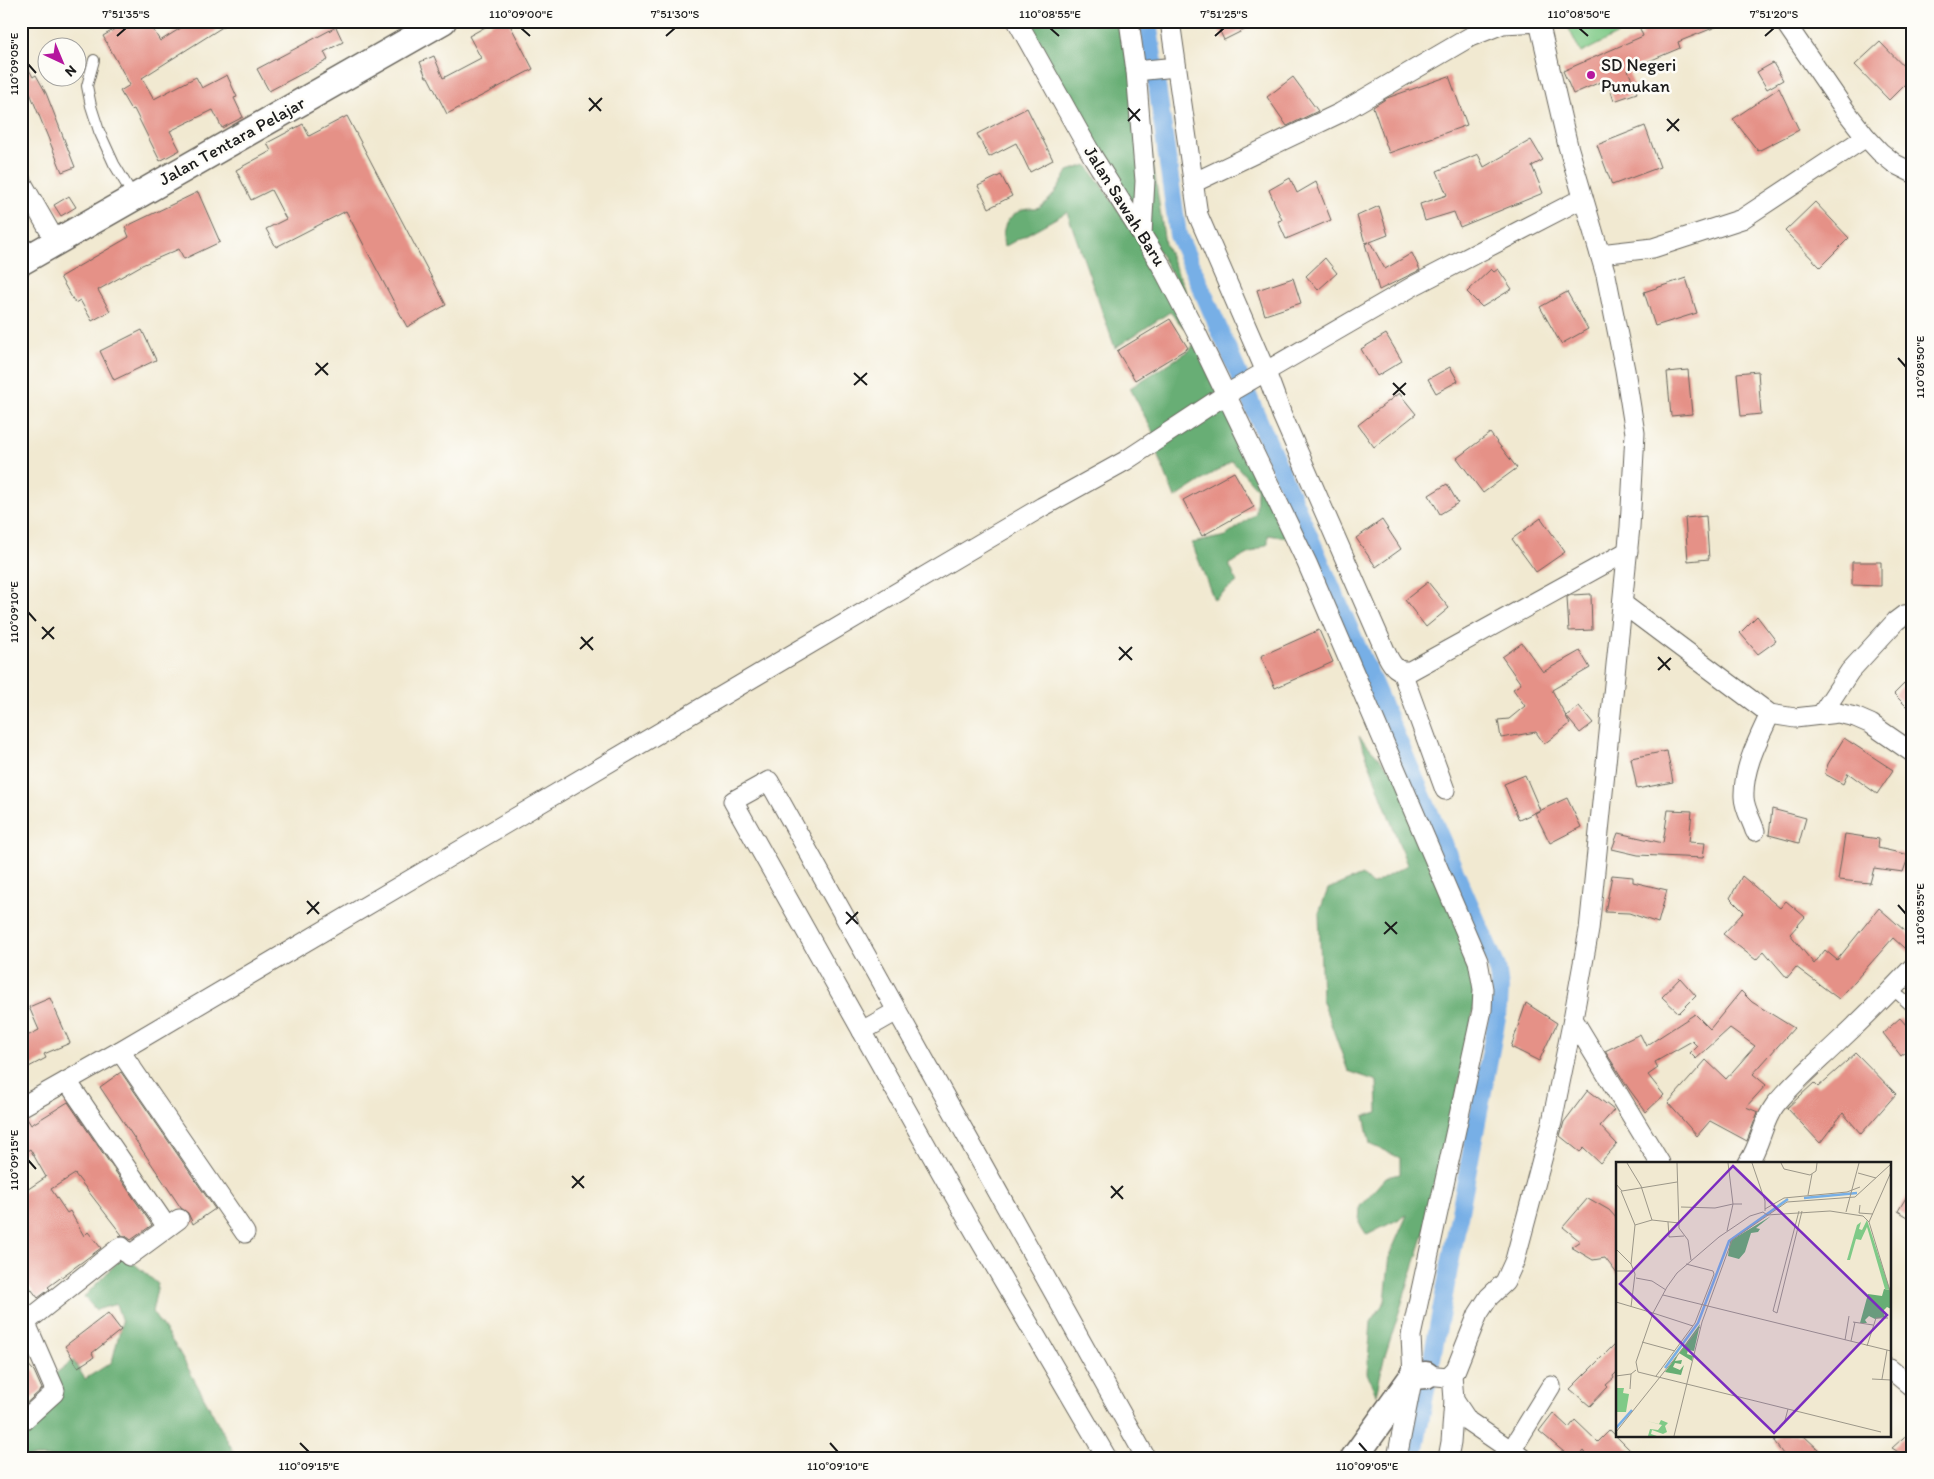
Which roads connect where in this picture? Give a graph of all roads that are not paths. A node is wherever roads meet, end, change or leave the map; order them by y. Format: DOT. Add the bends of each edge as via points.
graph roads {
  1 [pos="443,21"];
  2 [pos="1017,21"];
  3 [pos="1129,21"];
  4 [pos="1170,21"];
  5 [pos="1784,21"];
  6 [pos="1540,22"];
  7 [pos="94,60"];
  8 [pos="1173,67"];
  9 [pos="1140,70"];
  10 [pos="1866,137"];
  11 [pos="1913,173"];
  12 [pos="21,181"];
  13 [pos="1193,182"];
  14 [pos="134,197"];
  15 [pos="1583,198"];
  16 [pos="1142,234"];
  17 [pos="56,242"];
  18 [pos="1600,254"];
  19 [pos="21,262"];
  20 [pos="1262,374"];
  21 [pos="1230,392"];
  22 [pos="1628,551"];
  23 [pos="1623,604"];
  24 [pos="1913,614"];
  25 [pos="1402,672"];
  26 [pos="1770,714"];
  27 [pos="1822,715"];
  28 [pos="1913,753"];
  29 [pos="1445,790"];
  30 [pos="1755,831"];
  31 [pos="1913,967"];
  32 [pos="1892,989"];
  33 [pos="1913,1008"];
  34 [pos="897,1011"];
  35 [pos="1573,1019"];
  36 [pos="862,1031"];
  37 [pos="120,1051"];
  38 [pos="67,1081"];
  39 [pos="21,1107"];
  40 [pos="1659,1162"];
  41 [pos="1749,1162"];
  42 [pos="245,1233"];
  43 [pos="24,1317"];
  44 [pos="1892,1371"];
  45 [pos="1434,1375"];
  46 [pos="1552,1386"];
  47 [pos="1913,1388"];
  48 [pos="1454,1400"];
  49 [pos="21,1423"];
  50 [pos="1516,1455"];
  51 [pos="1107,1458"];
  52 [pos="1146,1458"];
  53 [pos="1354,1458"];
  54 [pos="1397,1458"];
  55 [pos="1448,1458"];
  1 -- 14 [label="main road, Jalan Tentara Pelajar"];
  2 -- 16 [label="street, Jalan Sawah Baru" via="1093,157"];
  3 -- 9 [label="street"];
  4 -- 8 [label="street"];
  5 -- 10 [label="street"];
  6 -- 13 [label="street" via="1503,24 1470,37 1340,113"];
  6 -- 15 [label="street"];
  7 -- 14 [label="lane" via="87,86 91,106 114,164"];
  8 -- 9 [label="street"];
  8 -- 13 [label="street"];
  9 -- 16 [label="street" via="1145,181"];
  10 -- 11 [label="street" via="1894,164"];
  10 -- 18 [label="street" via="1742,218 1653,248"];
  12 -- 17 [label="street"];
  13 -- 20 [label="street" via="1198,216"];
  14 -- 17 [label="main road, Jalan Tentara Pelajar"];
  15 -- 18 [label="street"];
  15 -- 20 [label="street" via="1416,285"];
  16 -- 21 [label="street, Jalan Sawah Baru"];
  17 -- 19 [label="main road, Jalan Tentara Pelajar"];
  18 -- 22 [label="street" via="1635,433"];
  20 -- 21 [label="street"];
  20 -- 25 [label="street" via="1387,655 1396,670"];
  21 -- 37 [label="street" via="1126,460"];
  21 -- 45 [label="street, Jalan Sawah Baru" via="1478,961 1483,989 1482,1010 1411,1336"];
  22 -- 23 [label="street"];
  22 -- 25 [label="street" via="1410,671"];
  23 -- 26 [label="street"];
  23 -- 35 [label="street" via="1589,930"];
  24 -- 27 [label="street" via="1904,614 1896,621 1850,671"];
  25 -- 29 [label="street"];
  26 -- 27 [label="street" via="1795,718"];
  26 -- 30 [label="street" via="1746,773 1744,799"];
  27 -- 28 [label="street" via="1838,713 1855,717"];
  31 -- 32 [label="street"];
  32 -- 33 [label="lane"];
  32 -- 41 [label="street" via="1788,1089 1766,1120"];
  34 -- 36 [label="street"];
  34 -- 36 [label="street" via="768,781 734,801"];
  34 -- 52 [label="street"];
  35 -- 40 [label="street"];
  35 -- 45 [label="street" via="1552,1122 1516,1260 1505,1282 1489,1297 1478,1314 1456,1369"];
  36 -- 51 [label="street"];
  37 -- 38 [label="street"];
  37 -- 42 [label="street"];
  38 -- 39 [label="street"];
  38 -- 43 [label="street" via="173,1223 129,1256 122,1247 119,1248"];
  43 -- 49 [label="street" via="55,1390"];
  44 -- 47 [label="street"];
  45 -- 48 [label="street"];
  45 -- 53 [label="main road"];
  45 -- 54 [label="street"];
  46 -- 50 [label="street"];
  48 -- 50 [label="street" via="1468,1421"];
  48 -- 55 [label="street"];
}
